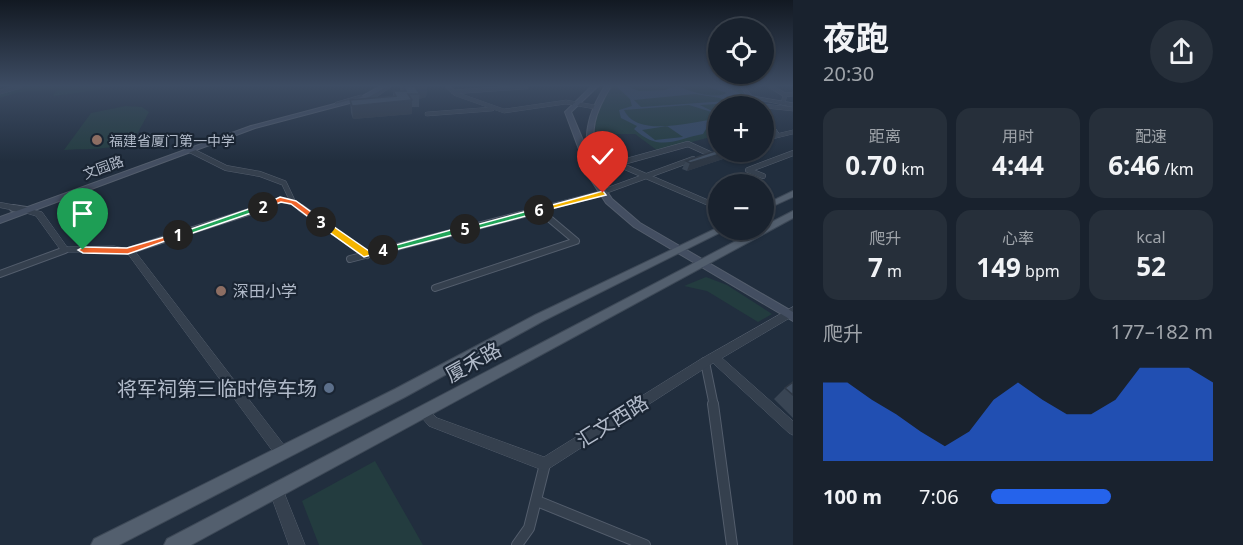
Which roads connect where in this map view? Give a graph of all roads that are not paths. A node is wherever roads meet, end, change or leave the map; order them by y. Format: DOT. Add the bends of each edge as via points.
graph roads {
  1 [pos="309,111"];
  2 [pos="461,111"];
  3 [pos="569,111"];
  4 [pos="594,111"];
  5 [pos="427,114"];
  6 [pos="774,131"];
  7 [pos="793,132"];
  8 [pos="777,135"];
  9 [pos="774,136"];
  10 [pos="190,150"];
  11 [pos="590,152"];
  12 [pos="708,153"];
  13 [pos="793,153"];
  14 [pos="708,155"];
  15 [pos="783,157"];
  16 [pos="793,161"];
  17 [pos="616,164"];
  18 [pos="758,174"];
  19 [pos="647,178"];
  20 [pos="605,191"];
  21 [pos="793,194"];
  22 [pos="293,202"];
  23 [pos="708,203"];
  24 [pos="774,203"];
  25 [pos="0,205"];
  26 [pos="26,210"];
  27 [pos="540,210"];
  28 [pos="793,214"];
  29 [pos="0,220"];
  30 [pos="708,236"];
  31 [pos="683,249"];
  32 [pos="66,250"];
  33 [pos="128,251"];
  34 [pos="368,255"];
  35 [pos="350,259"];
  36 [pos="703,261"];
  37 [pos="0,274"];
  38 [pos="435,288"];
  39 [pos="792,313"];
  40 [pos="709,359"];
  41 [pos="423,412"];
  42 [pos="793,429"];
  43 [pos="282,453"];
  44 [pos="544,464"];
  45 [pos="276,490"];
  46 [pos="537,501"];
  47 [pos="100,545"];
  48 [pos="173,545"];
  49 [pos="297,545"];
  50 [pos="517,545"];
  51 [pos="645,545"];
  52 [pos="732,545"];
  1 -- 10 [label="main road, 文园路"];
  2 -- 5 [label="street"];
  3 -- 20 [label="main road" via="586,166"];
  4 -- 11 [label="main road" via="588,128"];
  6 -- 8 [label="street"];
  7 -- 8 [label="street"];
  8 -- 9 [label="street"];
  10 -- 22 [label="street" via="226,168 278,179"];
  10 -- 26 [label="main road, 文园路"];
  11 -- 17 [label="street"];
  11 -- 20 [label="main road"];
  12 -- 17 [label="street" via="688,144"];
  13 -- 15 [label="street"];
  14 -- 19 [label="street"];
  15 -- 16 [label="street"];
  15 -- 18 [label="street" via="748,170"];
  17 -- 19 [label="street"];
  19 -- 20 [label="street"];
  19 -- 23 [label="street"];
  20 -- 27 [label="street"];
  20 -- 31 [label="main road" via="637,225"];
  21 -- 24 [label="main road"];
  22 -- 33 [label="street" via="280,200 236,218"];
  22 -- 34 [label="street"];
  25 -- 26 [label="street"];
  26 -- 29 [label="main road, 文园路"];
  26 -- 32 [label="street" via="39,214"];
  27 -- 34 [label="street"];
  27 -- 38 [label="street" via="576,241"];
  28 -- 36 [label="main road, 厦禾路"];
  30 -- 31 [label="main road, 厦禾路"];
  31 -- 36 [label="main road"];
  31 -- 43 [label="main road, 厦禾路" via="539,318"];
  32 -- 33 [label="street"];
  32 -- 37 [label="street"];
  33 -- 43 [label="street"];
  34 -- 35 [label="street"];
  36 -- 39 [label="main road"];
  36 -- 41 [label="main road, 厦禾路"];
  39 -- 40 [label="street, 汇文西路"];
  40 -- 42 [label="street"];
  40 -- 44 [label="street, 汇文西路"];
  40 -- 52 [label="street"];
  41 -- 44 [label="street" via="433,422"];
  41 -- 45 [label="main road, 厦禾路"];
  43 -- 47 [label="main road, 厦禾路"];
  44 -- 46 [label="street"];
  45 -- 48 [label="main road, 厦禾路"];
  45 -- 49 [label="street"];
  46 -- 50 [label="street" via="529,528"];
  46 -- 51 [label="street"];
}
